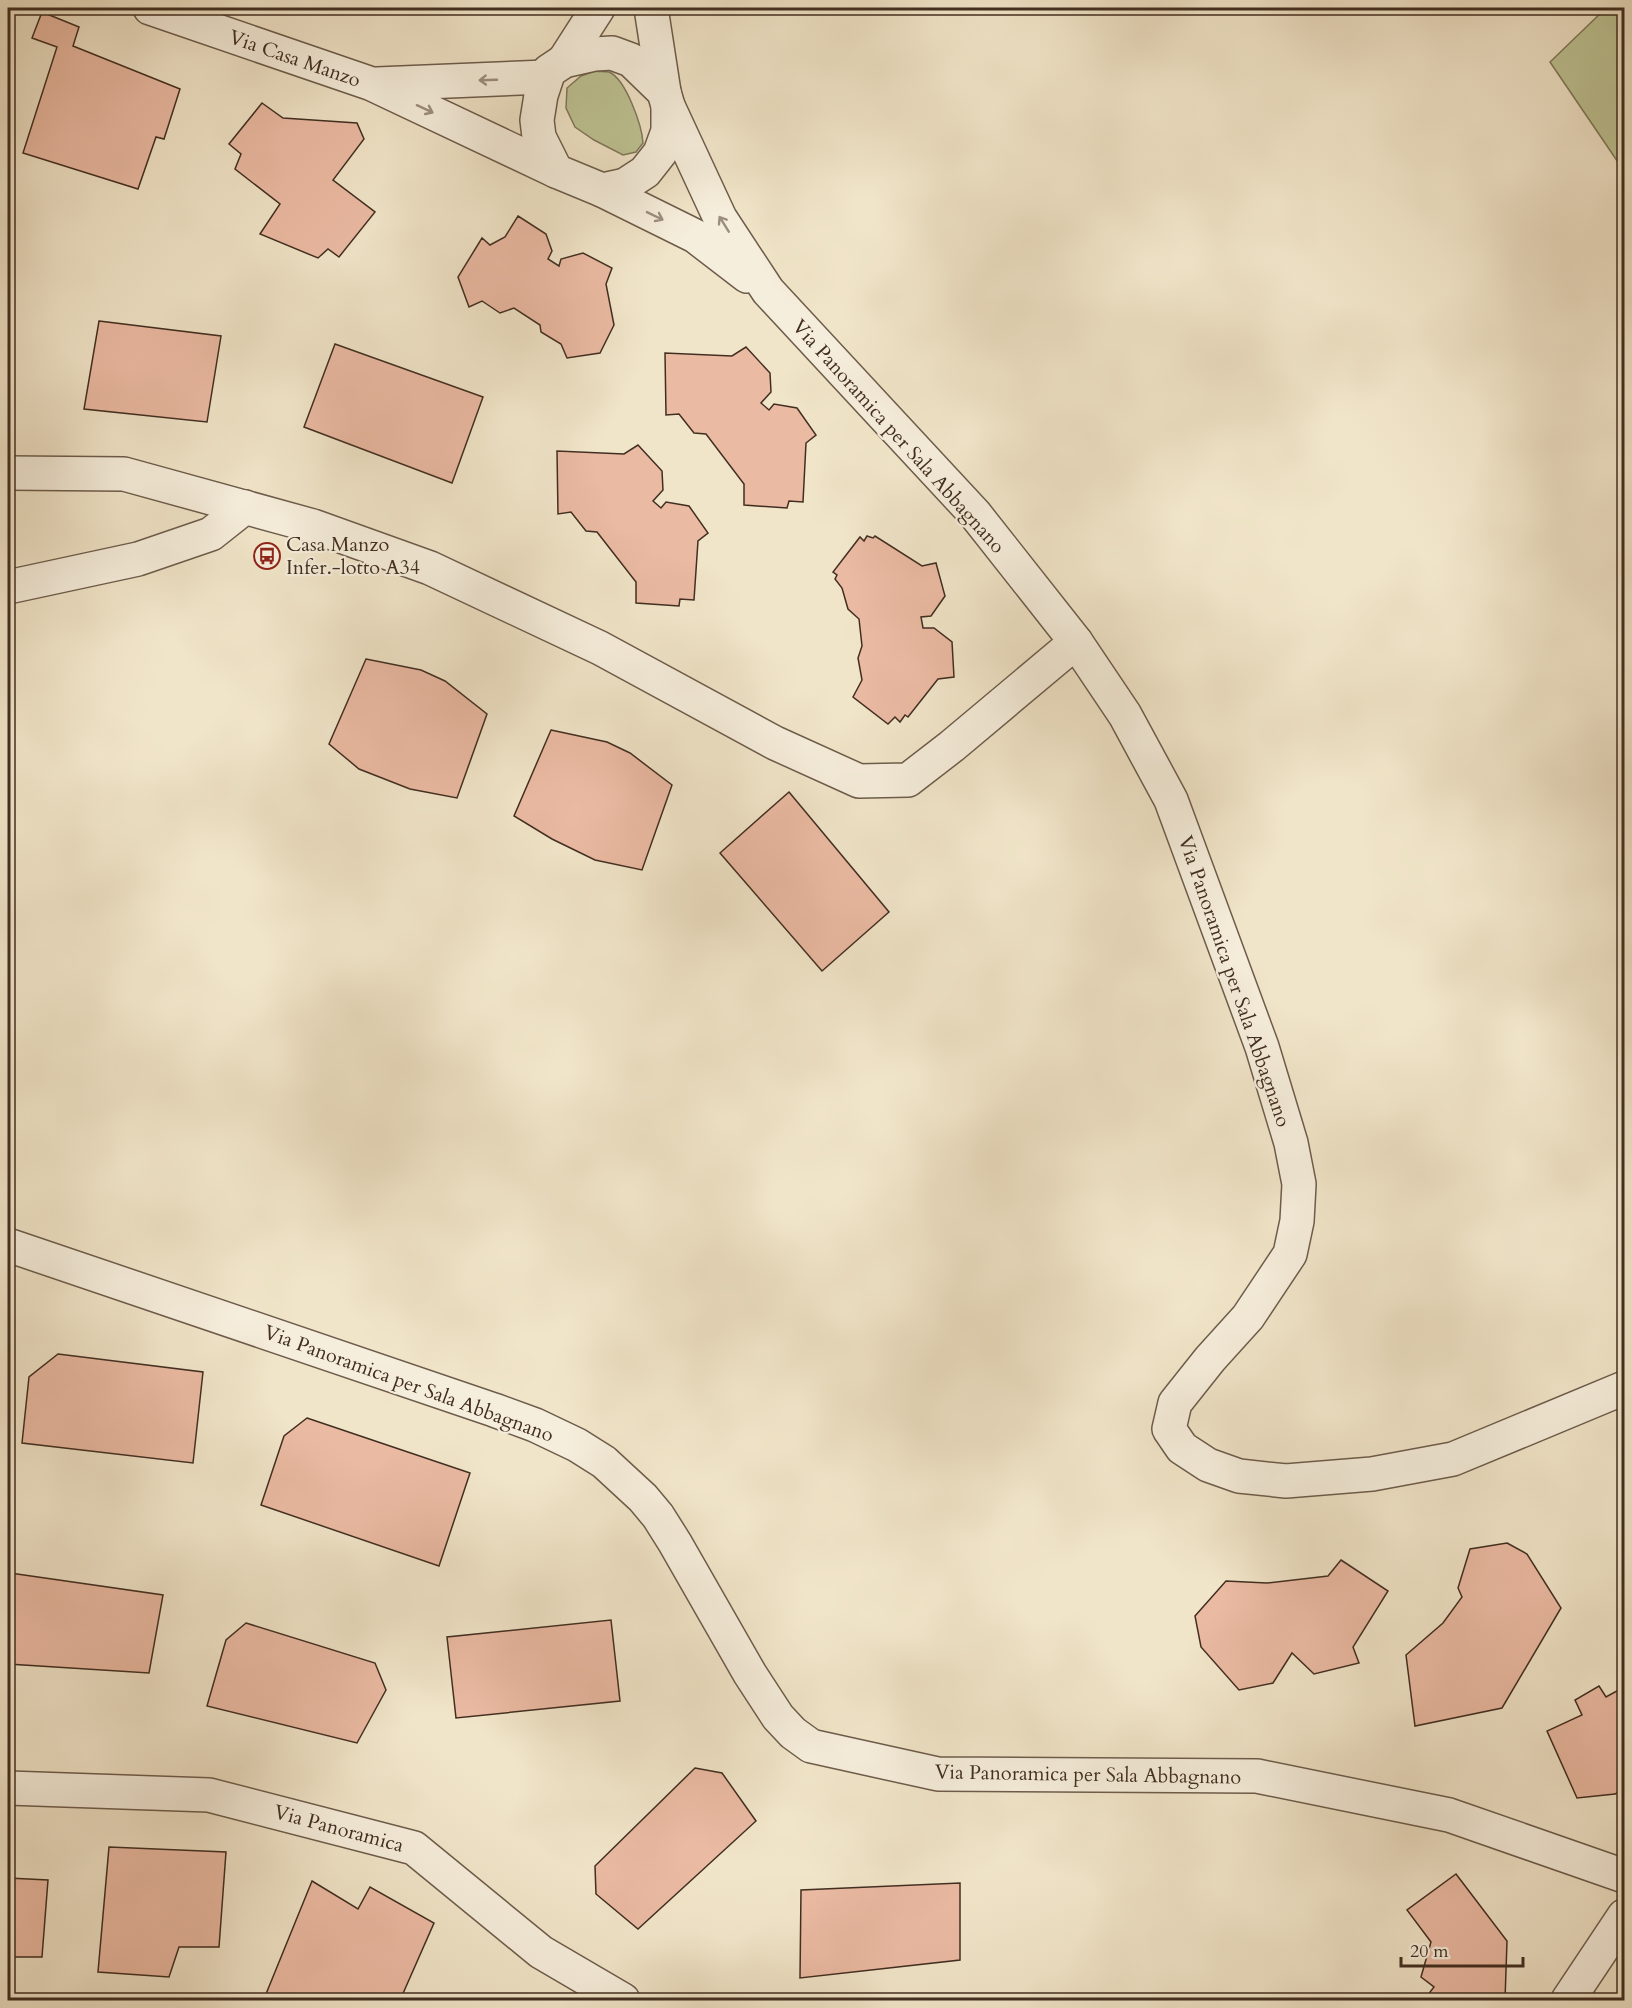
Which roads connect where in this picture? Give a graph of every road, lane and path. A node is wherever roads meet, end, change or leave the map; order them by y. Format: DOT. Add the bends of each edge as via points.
graph roads {
  1 [pos="150,8"];
  2 [pos="598,8"];
  3 [pos="651,8"];
  4 [pos="555,69"];
  5 [pos="372,84"];
  6 [pos="666,99"];
  7 [pos="556,171"];
  8 [pos="602,190"];
  9 [pos="768,291"];
  10 [pos="8,473"];
  11 [pos="246,507"];
  12 [pos="8,586"];
  13 [pos="1076,642"];
  14 [pos="8,1245"];
  15 [pos="1624,1388"];
  16 [pos="8,1788"];
  17 [pos="1624,1876"];
  18 [pos="1624,1916"];
  19 [pos="623,2001"];
  20 [pos="1568,2001"];
  1 -- 5 [label="street, Via Casa Manzo"];
  2 -- 4 [label="street"];
  3 -- 6 [label="street"];
  4 -- 5 [label="street, Via Casa Manzo, one-way"];
  4 -- 6 [label="street" via="595,54 612,53 631,60"];
  4 -- 7 [label="street" via="537,120 539,137"];
  5 -- 7 [label="street, Via Casa Manzo, one-way"];
  6 -- 8 [label="street" via="668,131 660,153 645,172 625,185"];
  9 -- 6 [label="street, Via Panoramica per Sala Abbagnano, one-way" via="720,218"];
  7 -- 8 [label="street"];
  8 -- 9 [label="street, Via Panoramica per Sala Abbagnano, one-way" via="695,236"];
  9 -- 13 [label="street, Via Panoramica per Sala Abbagnano" via="975,514"];
  10 -- 11 [label="street" via="124,474"];
  11 -- 12 [label="street" via="211,534 138,559"];
  11 -- 13 [label="street" via="313,526 430,568 600,648 775,742 859,781 908,780"];
  13 -- 15 [label="street, Via Panoramica per Sala Abbagnano" via="1125,715 1171,800 1262,1047 1299,1184 1290,1254 1248,1317 1176,1403 1169,1429 1182,1448 1208,1465 1239,1476 1286,1481 1372,1474 1453,1459"];
  14 -- 17 [label="street, Via Panoramica per Sala Abbagnano" via="535,1425 604,1462 658,1516 778,1717 811,1746 938,1774 1257,1776 1449,1815"];
  16 -- 19 [label="street, Via Panoramica" via="209,1795 414,1848 541,1953"];
  18 -- 20 [label="street"];
}
